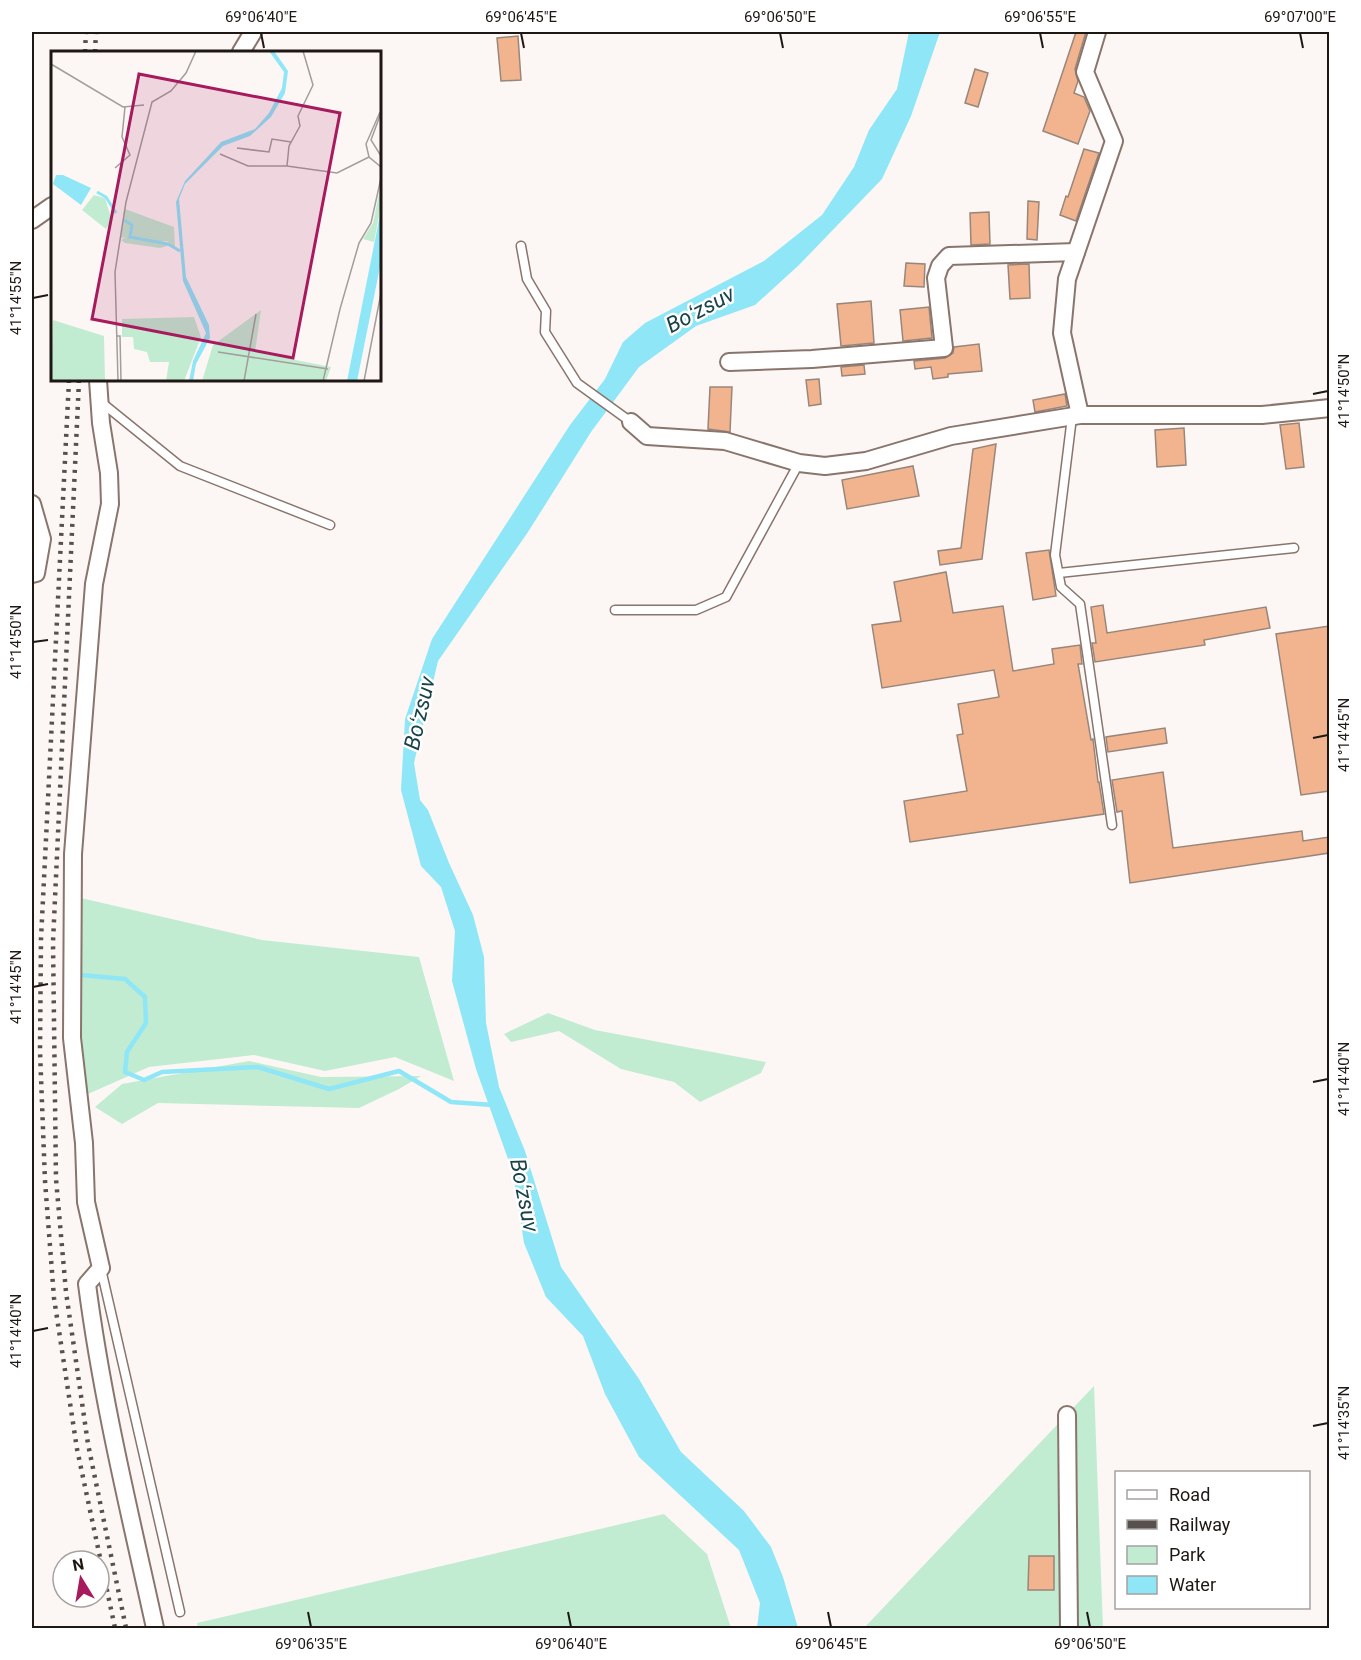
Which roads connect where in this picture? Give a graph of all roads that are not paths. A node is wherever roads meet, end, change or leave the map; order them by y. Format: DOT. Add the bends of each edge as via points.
graph roads {
  1 [pos="253,32"];
  2 [pos="1097,32"];
  3 [pos="242,51"];
  4 [pos="51,208"];
  5 [pos="32,220"];
  6 [pos="521,246"];
  7 [pos="1076,252"];
  8 [pos="729,362"];
  9 [pos="98,381"];
  10 [pos="100,401"];
  11 [pos="1329,408"];
  12 [pos="1076,416"];
  13 [pos="631,422"];
  14 [pos="799,463"];
  15 [pos="32,504"];
  16 [pos="330,525"];
  17 [pos="1294,548"];
  18 [pos="1059,573"];
  19 [pos="32,574"];
  20 [pos="615,610"];
  21 [pos="1112,825"];
  22 [pos="100,1268"];
  23 [pos="1067,1414"];
  24 [pos="180,1612"];
  25 [pos="155,1629"];
  26 [pos="1069,1629"];
  1 -- 3 [label="street"];
  2 -- 7 [label="street" via="1085,72 1114,141"];
  4 -- 5 [label="street"];
  6 -- 13 [label="lane" via="527,279 546,311 545,332 577,383"];
  7 -- 8 [label="street" via="949,256 936,278 944,348"];
  7 -- 12 [label="street" via="1067,279 1062,333"];
  9 -- 10 [label="street"];
  10 -- 16 [label="lane" via="180,466"];
  10 -- 22 [label="street" via="110,504 94,584 74,854 72,1038 84,1143 86,1202"];
  11 -- 12 [label="street" via="1262,415"];
  12 -- 14 [label="street" via="951,436 866,461 825,466"];
  12 -- 18 [label="lane" via="1055,555"];
  13 -- 14 [label="street" via="647,436 725,441"];
  14 -- 20 [label="lane" via="726,597 696,610"];
  15 -- 19 [label="street" via="42,539 36,573"];
  17 -- 18 [label="lane"];
  18 -- 21 [label="lane" via="1061,587 1080,604"];
  22 -- 24 [label="lane"];
  22 -- 25 [label="street" via="87,1284 92,1324"];
  23 -- 26 [label="street"];
}
